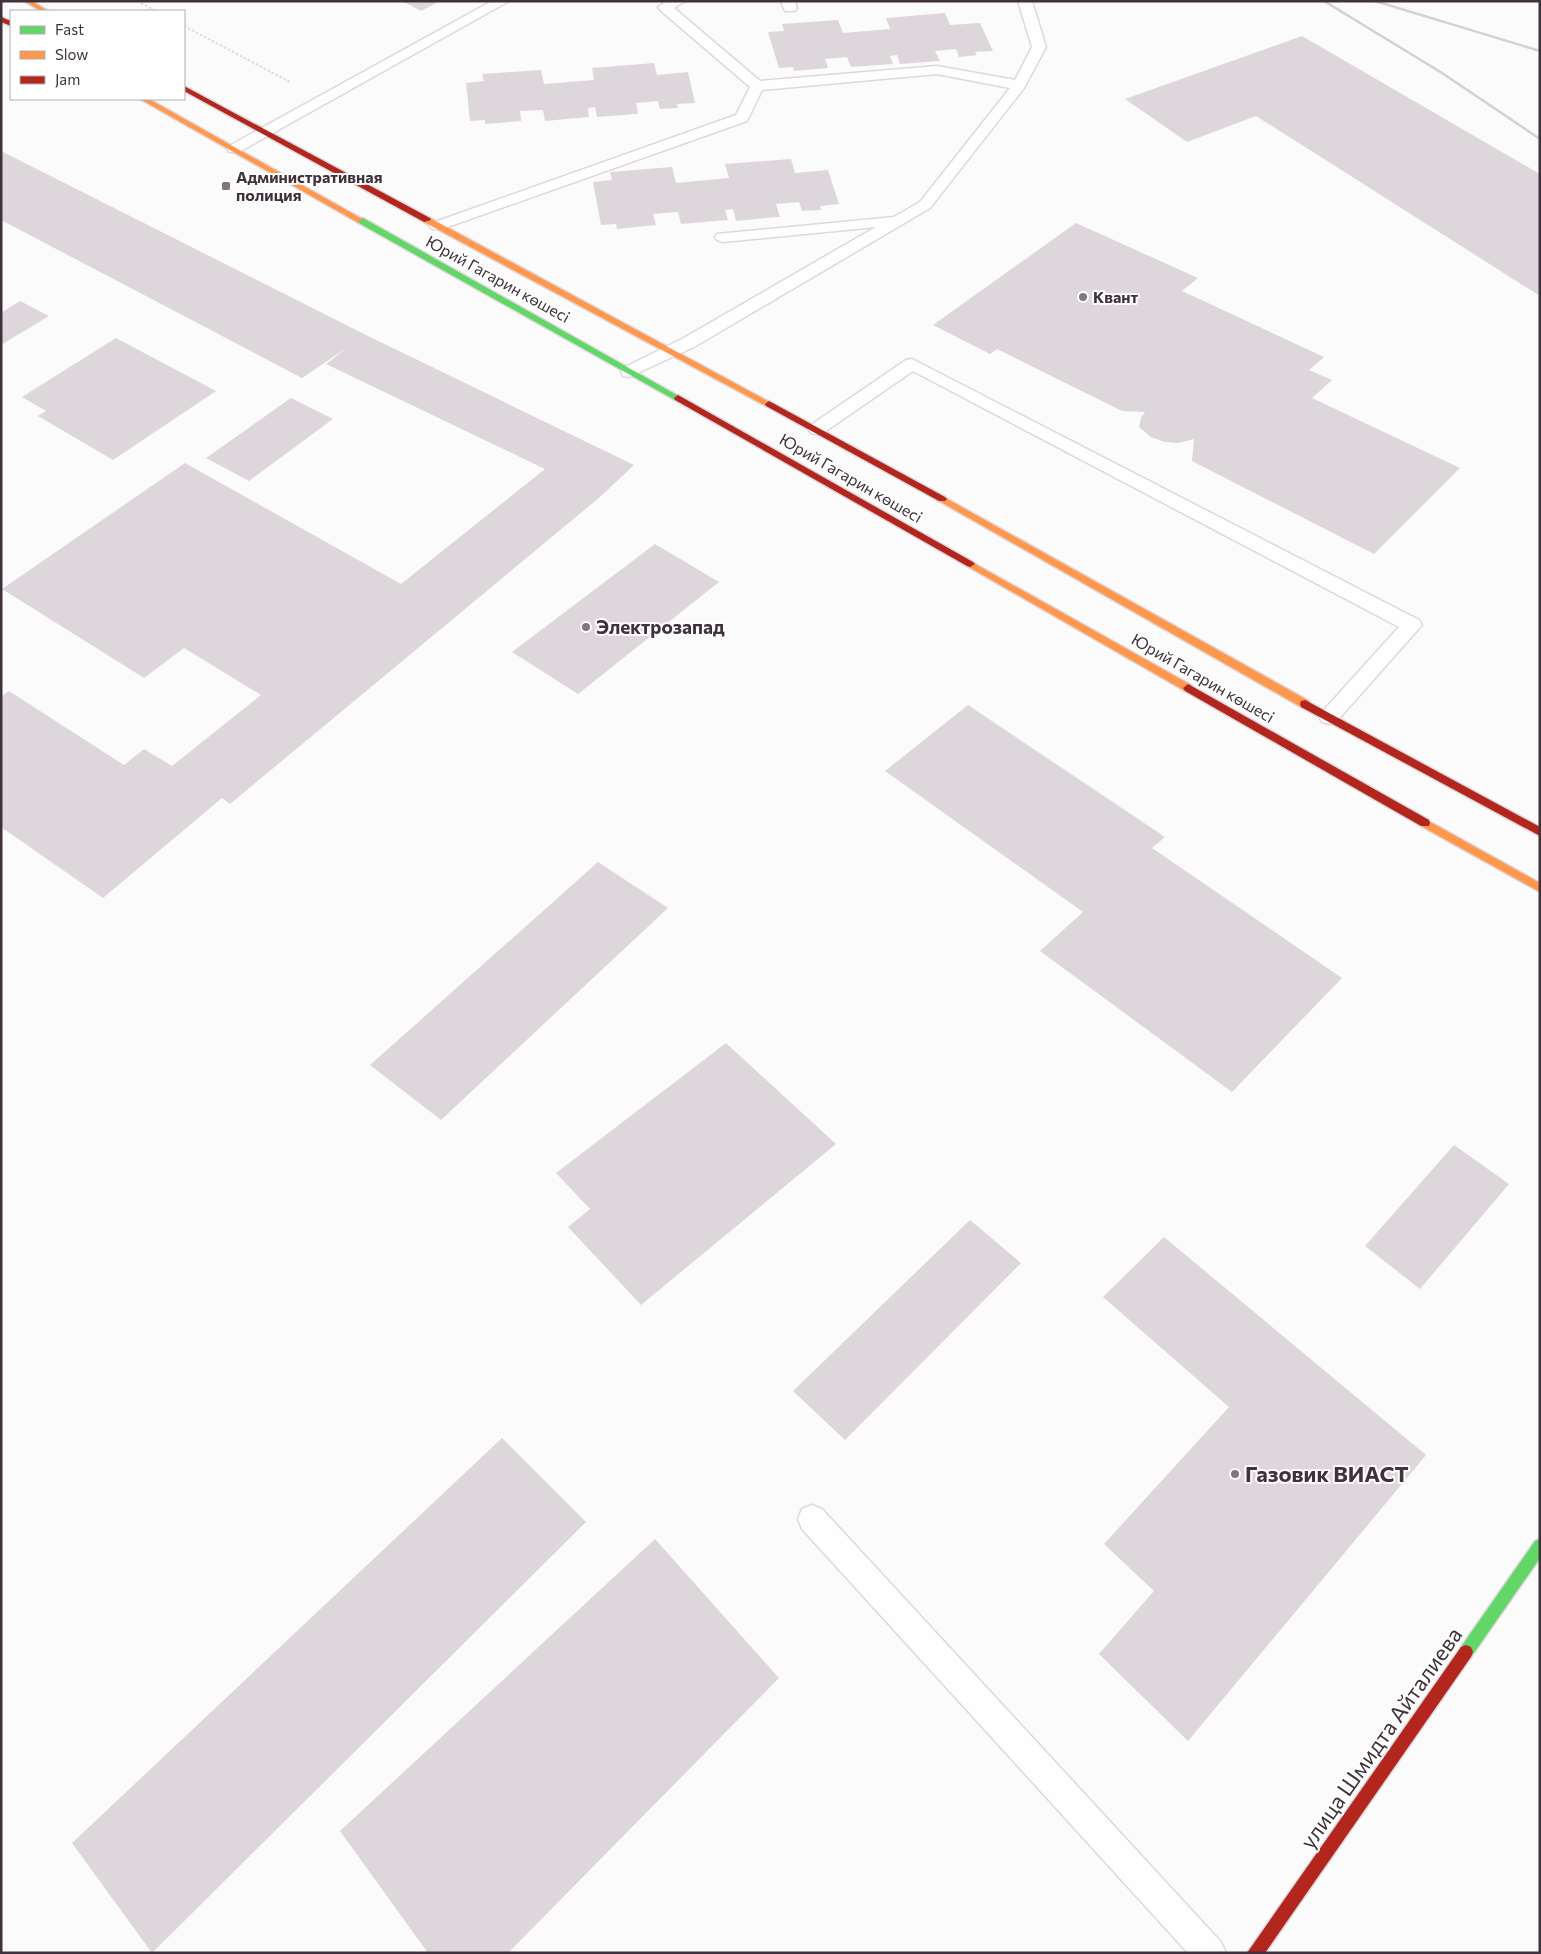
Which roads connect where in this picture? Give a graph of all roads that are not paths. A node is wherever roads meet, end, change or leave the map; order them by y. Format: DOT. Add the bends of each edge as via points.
graph roads {
  1 [pos="27,1"];
  2 [pos="502,1"];
  3 [pos="678,1"];
  4 [pos="1024,1"];
  5 [pos="43,10"];
  6 [pos="1019,85"];
  7 [pos="757,86"];
  8 [pos="185,89"];
  9 [pos="146,100"];
  10 [pos="264,132"];
  11 [pos="234,149"];
  12 [pos="899,220"];
  13 [pos="437,226"];
  14 [pos="723,237"];
  15 [pos="670,352"];
  16 [pos="629,372"];
  17 [pos="817,429"];
  18 [pos="1329,717"];
  19 [pos="1540,832"];
  20 [pos="1540,888"];
  21 [pos="812,1519"];
  22 [pos="1540,1546"];
  23 [pos="1210,1953"];
  24 [pos="1254,1953"];
  1 -- 5 [label="main road"];
  2 -- 10 [label="lane"];
  3 -- 7 [label="lane" via="665,7"];
  4 -- 6 [label="lane" via="1040,47"];
  6 -- 7 [label="lane" via="937,70"];
  6 -- 12 [label="lane" via="925,205"];
  7 -- 13 [label="lane" via="742,118"];
  8 -- 10 [label="main road, Юрий Гагарин көшесі"];
  9 -- 11 [label="main road, Юрий Гагарин көшесі"];
  10 -- 11 [label="lane"];
  10 -- 13 [label="main road, Юрий Гагарин көшесі"];
  11 -- 16 [label="main road, Юрий Гагарин көшесі"];
  12 -- 14 [label="lane"];
  12 -- 15 [label="lane"];
  13 -- 15 [label="main road, Юрий Гагарин көшесі"];
  15 -- 16 [label="lane"];
  15 -- 17 [label="main road, Юрий Гагарин көшесі"];
  16 -- 20 [label="main road, Юрий Гагарин көшесі"];
  17 -- 18 [label="main road, Юрий Гагарин көшесі"];
  17 -- 18 [label="lane" via="912,364 1412,625"];
  18 -- 19 [label="main road, Юрий Гагарин көшесі"];
  21 -- 23 [label="lane"];
  22 -- 24 [label="main road, улица Шмидта Айталиева"];
}
